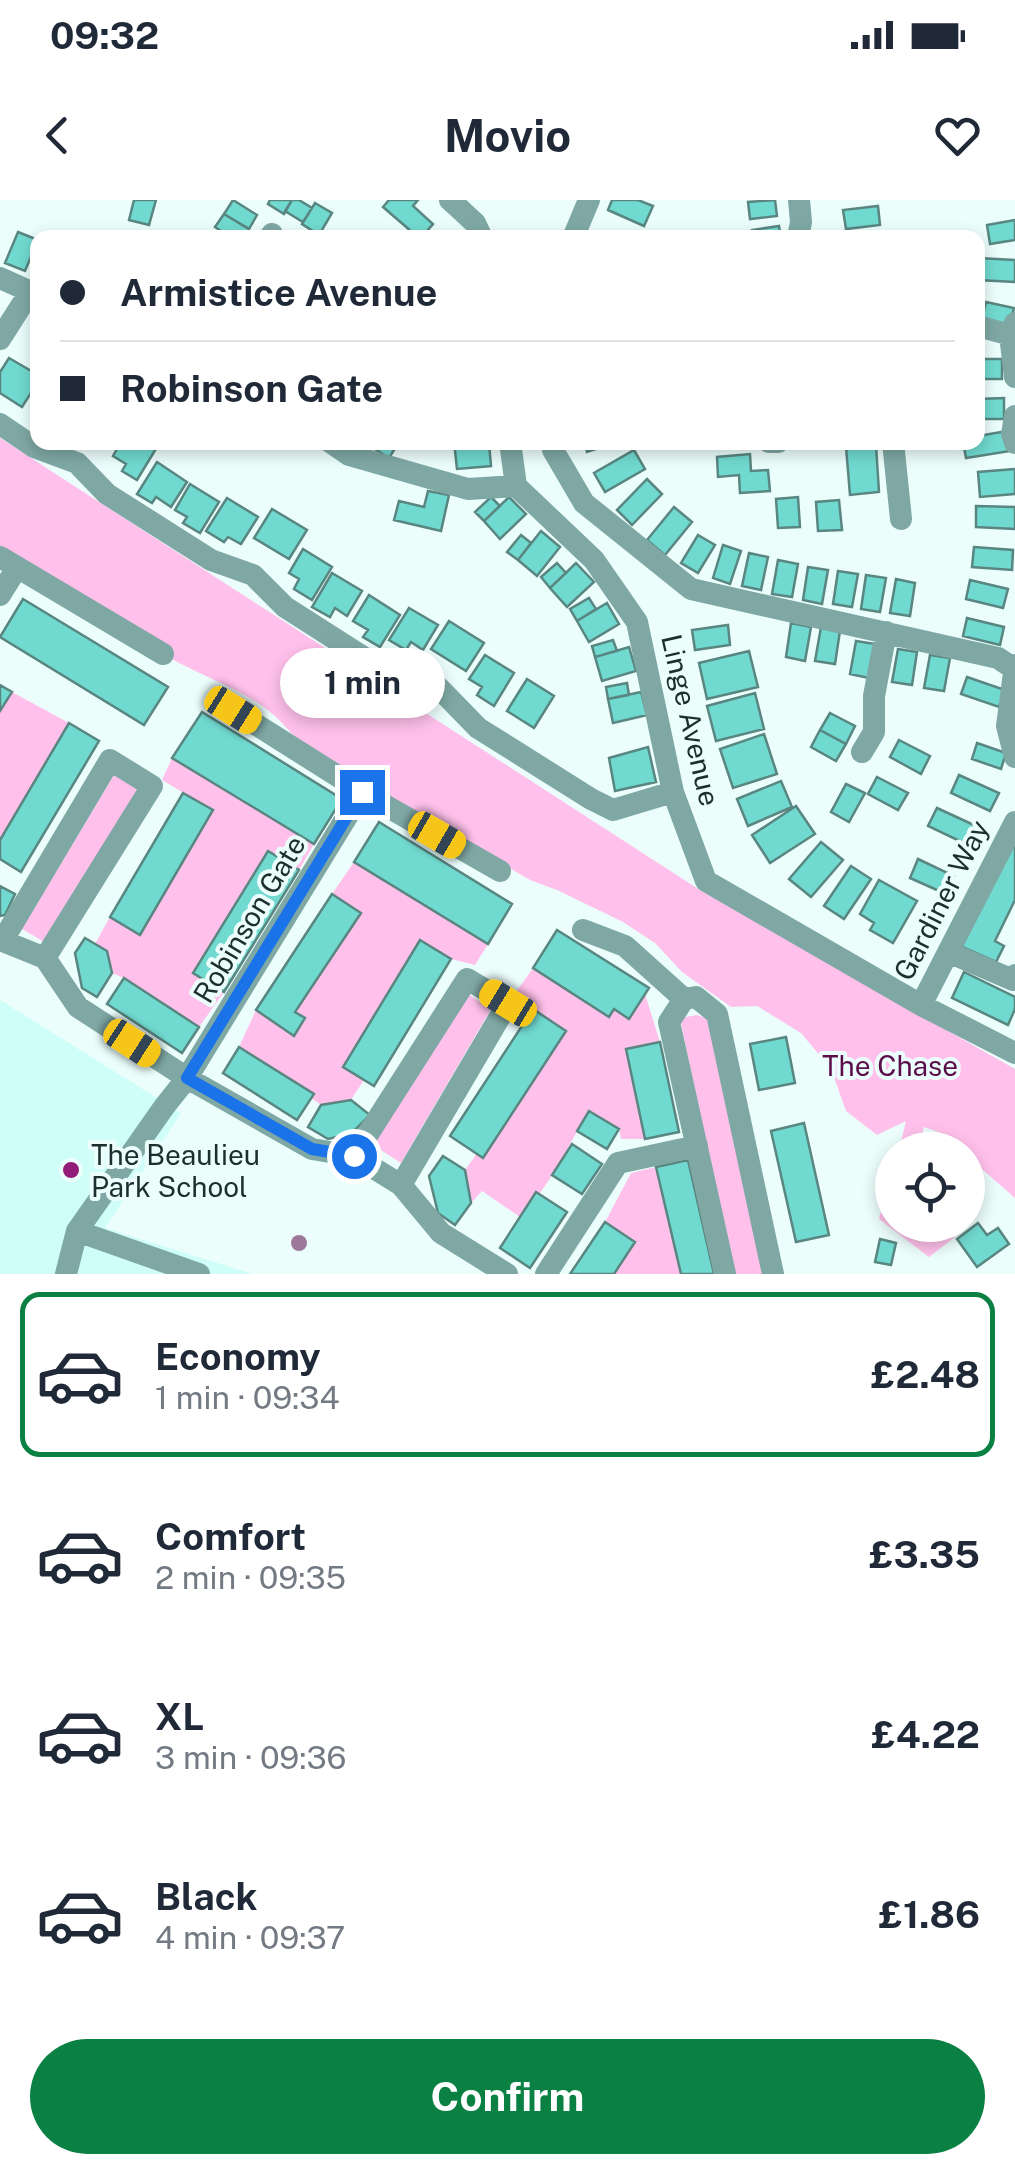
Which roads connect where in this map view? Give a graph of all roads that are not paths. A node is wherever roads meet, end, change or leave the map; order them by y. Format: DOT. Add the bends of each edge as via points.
graph roads {
  1 [pos="450,200"];
  2 [pos="589,200"];
  3 [pos="799,200"];
  4 [pos="478,230"];
  5 [pos="577,230"];
  6 [pos="800,230"];
  7 [pos="0,278"];
  8 [pos="30,292"];
  9 [pos="30,299"];
  10 [pos="985,327"];
  11 [pos="1012,329"];
  12 [pos="0,339"];
  13 [pos="1015,377"];
  14 [pos="1015,416"];
  15 [pos="0,424"];
  16 [pos="1015,443"];
  17 [pos="30,444"];
  18 [pos="42,450"];
  19 [pos="342,450"];
  20 [pos="511,450"];
  21 [pos="552,450"];
  22 [pos="894,450"];
  23 [pos="516,486"];
  24 [pos="901,520"];
  25 [pos="8,562"];
  26 [pos="0,595"];
  27 [pos="886,632"];
  28 [pos="163,654"];
  29 [pos="1014,666"];
  30 [pos="233,710"];
  31 [pos="862,752"];
  32 [pos="1015,757"];
  33 [pos="362,792"];
  34 [pos="673,792"];
  35 [pos="1015,822"];
  36 [pos="500,872"];
  37 [pos="583,930"];
  38 [pos="1,940"];
  39 [pos="948,952"];
  40 [pos="46,958"];
  41 [pos="1015,976"];
  42 [pos="684,999"];
  43 [pos="921,1005"];
  44 [pos="1015,1053"];
  45 [pos="187,1078"];
  46 [pos="697,1146"];
  47 [pos="354,1156"];
  48 [pos="401,1184"];
  49 [pos="78,1231"];
  50 [pos="66,1274"];
  51 [pos="199,1274"];
  52 [pos="507,1274"];
  53 [pos="546,1274"];
  54 [pos="725,1274"];
  55 [pos="774,1274"];
  1 -- 4 [label="street"];
  2 -- 5 [label="street"];
  3 -- 6 [label="street"];
  7 -- 8 [label="street"];
  9 -- 12 [label="street"];
  10 -- 11 [label="street"];
  11 -- 13 [label="street"];
  14 -- 16 [label="street"];
  15 -- 17 [label="street"];
  18 -- 34 [label="street" via="76,463 107,494 211,560 254,575 284,607 382,670 439,688 478,728 591,799 613,810"];
  19 -- 23 [label="street" via="468,489"];
  20 -- 23 [label="street"];
  21 -- 27 [label="street" via="584,502 691,590"];
  22 -- 24 [label="street"];
  23 -- 34 [label="street, Linge Avenue" via="594,560 638,622"];
  25 -- 26 [label="street"];
  25 -- 28 [label="street"];
  27 -- 29 [label="street"];
  27 -- 31 [label="street" via="874,732"];
  29 -- 32 [label="street" via="1007,726"];
  30 -- 33 [label="street"];
  33 -- 36 [label="street"];
  33 -- 45 [label="street, Robinson Gate"];
  34 -- 43 [label="street, Linge Avenue" via="706,881"];
  35 -- 39 [label="street, Gardiner Way"];
  37 -- 42 [label="street" via="625,946"];
  38 -- 40 [label="street"];
  38 -- 40 [label="street" via="110,760 152,786"];
  39 -- 41 [label="street"];
  39 -- 43 [label="street, Gardiner Way"];
  40 -- 45 [label="street" via="78,1008"];
  42 -- 46 [label="street" via="669,1022"];
  42 -- 55 [label="street" via="696,997 717,1014"];
  43 -- 44 [label="street, Linge Avenue"];
  45 -- 47 [label="street" via="312,1149"];
  45 -- 49 [label="street, Robinson Gate"];
  46 -- 53 [label="street" via="618,1163"];
  46 -- 54 [label="street"];
  47 -- 48 [label="street"];
  47 -- 48 [label="street" via="467,978 508,1003"];
  48 -- 52 [label="street" via="441,1233"];
  49 -- 50 [label="street, Robinson Gate"];
  49 -- 51 [label="street"];
}
